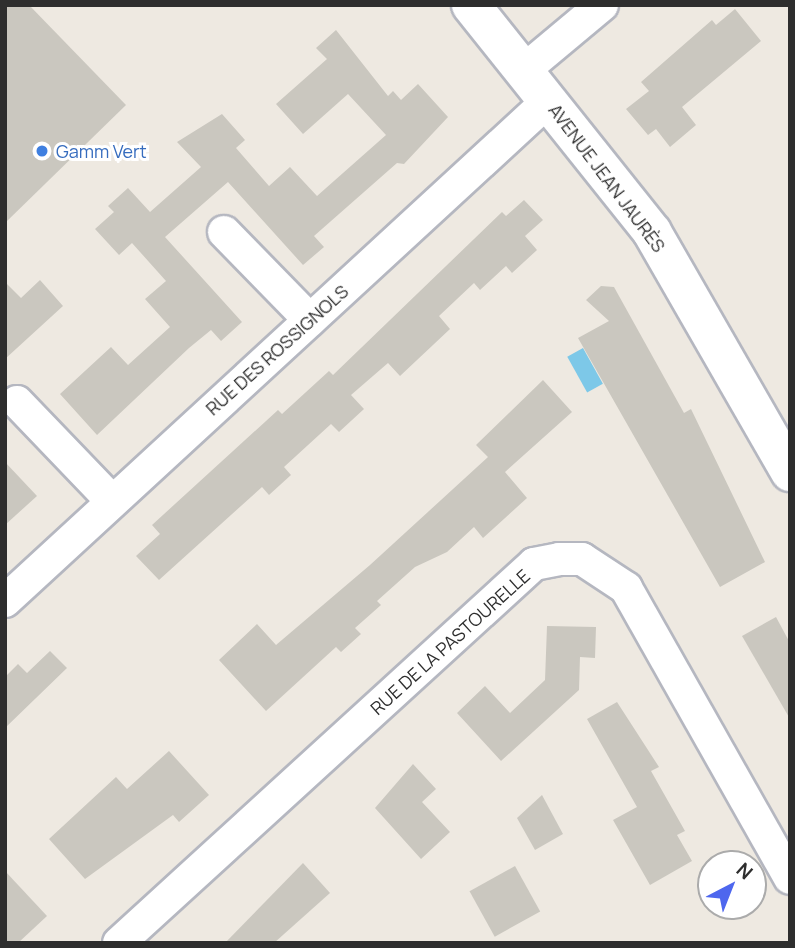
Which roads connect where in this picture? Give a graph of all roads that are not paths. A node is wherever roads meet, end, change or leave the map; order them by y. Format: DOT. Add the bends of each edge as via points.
graph roads {
  1 [pos="471,5"];
  2 [pos="602,5"];
  3 [pos="523,71"];
  4 [pos="548,101"];
  5 [pos="224,232"];
  6 [pos="310,320"];
  7 [pos="17,402"];
  8 [pos="790,472"];
  9 [pos="111,500"];
  10 [pos="5,601"];
  11 [pos="787,866"];
  12 [pos="119,943"];
  1 -- 3 [label="street, AVENUE JEAN JAURÈS"];
  2 -- 3 [label="street"];
  3 -- 4 [label="street, AVENUE JEAN JAURÈS"];
  4 -- 6 [label="street, RUE DES ROSSIGNOLS"];
  4 -- 8 [label="street, AVENUE JEAN JAURÈS" via="652,232"];
  5 -- 6 [label="street"];
  6 -- 9 [label="street, RUE DES ROSSIGNOLS"];
  7 -- 9 [label="street"];
  9 -- 10 [label="street, RUE DES ROSSIGNOLS"];
  11 -- 12 [label="street, RUE DE LA PASTOURELLE" via="626,588 582,559 559,559 534,564"];
}
